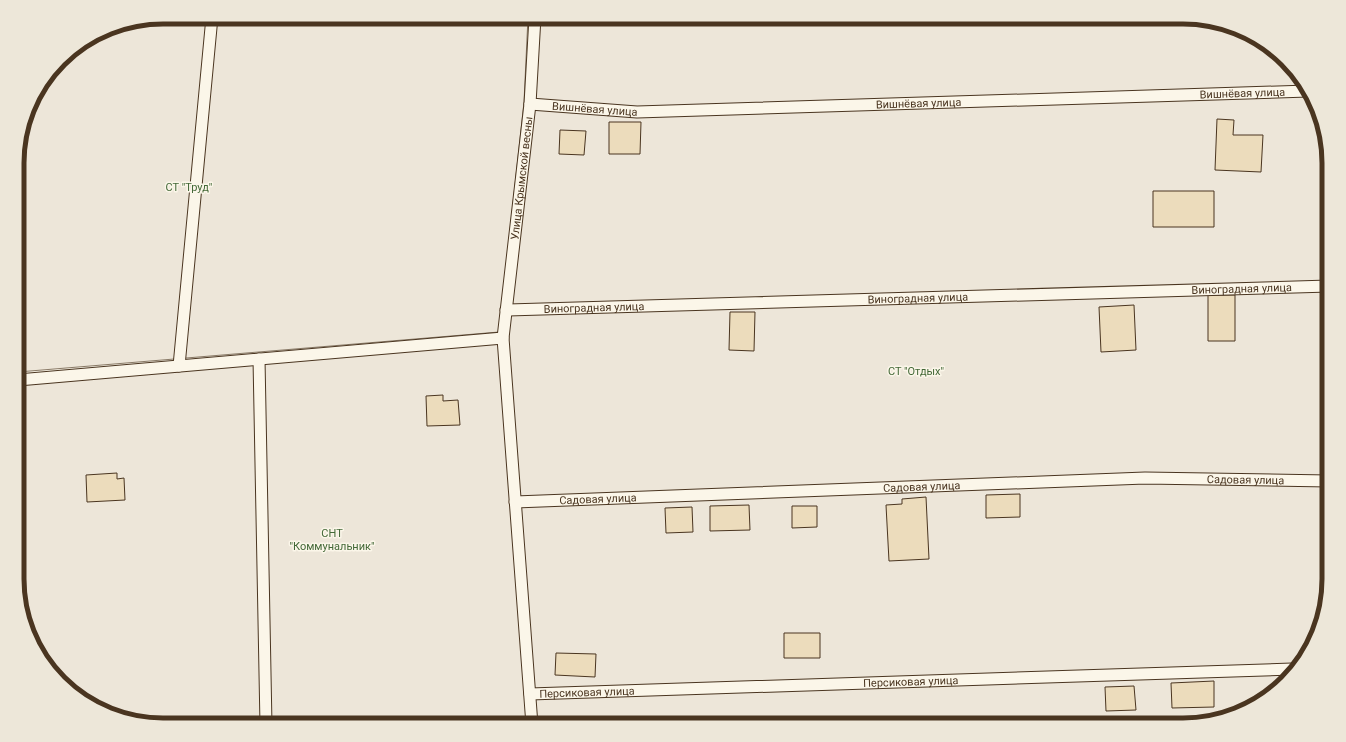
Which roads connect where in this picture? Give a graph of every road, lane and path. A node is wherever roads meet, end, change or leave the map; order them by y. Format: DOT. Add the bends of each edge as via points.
graph roads {
  1 [pos="211,24"];
  2 [pos="535,24"];
  3 [pos="1302,91"];
  4 [pos="530,104"];
  5 [pos="1322,286"];
  6 [pos="506,310"];
  7 [pos="503,338"];
  8 [pos="259,359"];
  9 [pos="179,366"];
  10 [pos="24,379"];
  11 [pos="1322,481"];
  12 [pos="515,502"];
  13 [pos="1288,669"];
  14 [pos="530,694"];
  15 [pos="266,718"];
  16 [pos="532,718"];
  1 -- 9 [label="lane"];
  2 -- 4 [label="lane, Улица Крымской весны"];
  3 -- 4 [label="lane, Вишнёвая улица" via="637,112"];
  4 -- 6 [label="lane, Улица Крымской весны"];
  5 -- 6 [label="lane, Виноградная улица"];
  6 -- 7 [label="lane, Улица Крымской весны"];
  7 -- 8 [label="lane"];
  7 -- 12 [label="lane, Улица Крымской весны"];
  8 -- 9 [label="lane"];
  8 -- 15 [label="lane"];
  9 -- 10 [label="lane"];
  11 -- 12 [label="lane, Садовая улица" via="1145,478"];
  12 -- 14 [label="lane, Улица Крымской весны"];
  13 -- 14 [label="lane, Персиковая улица"];
  14 -- 16 [label="lane, Улица Крымской весны"];
}
